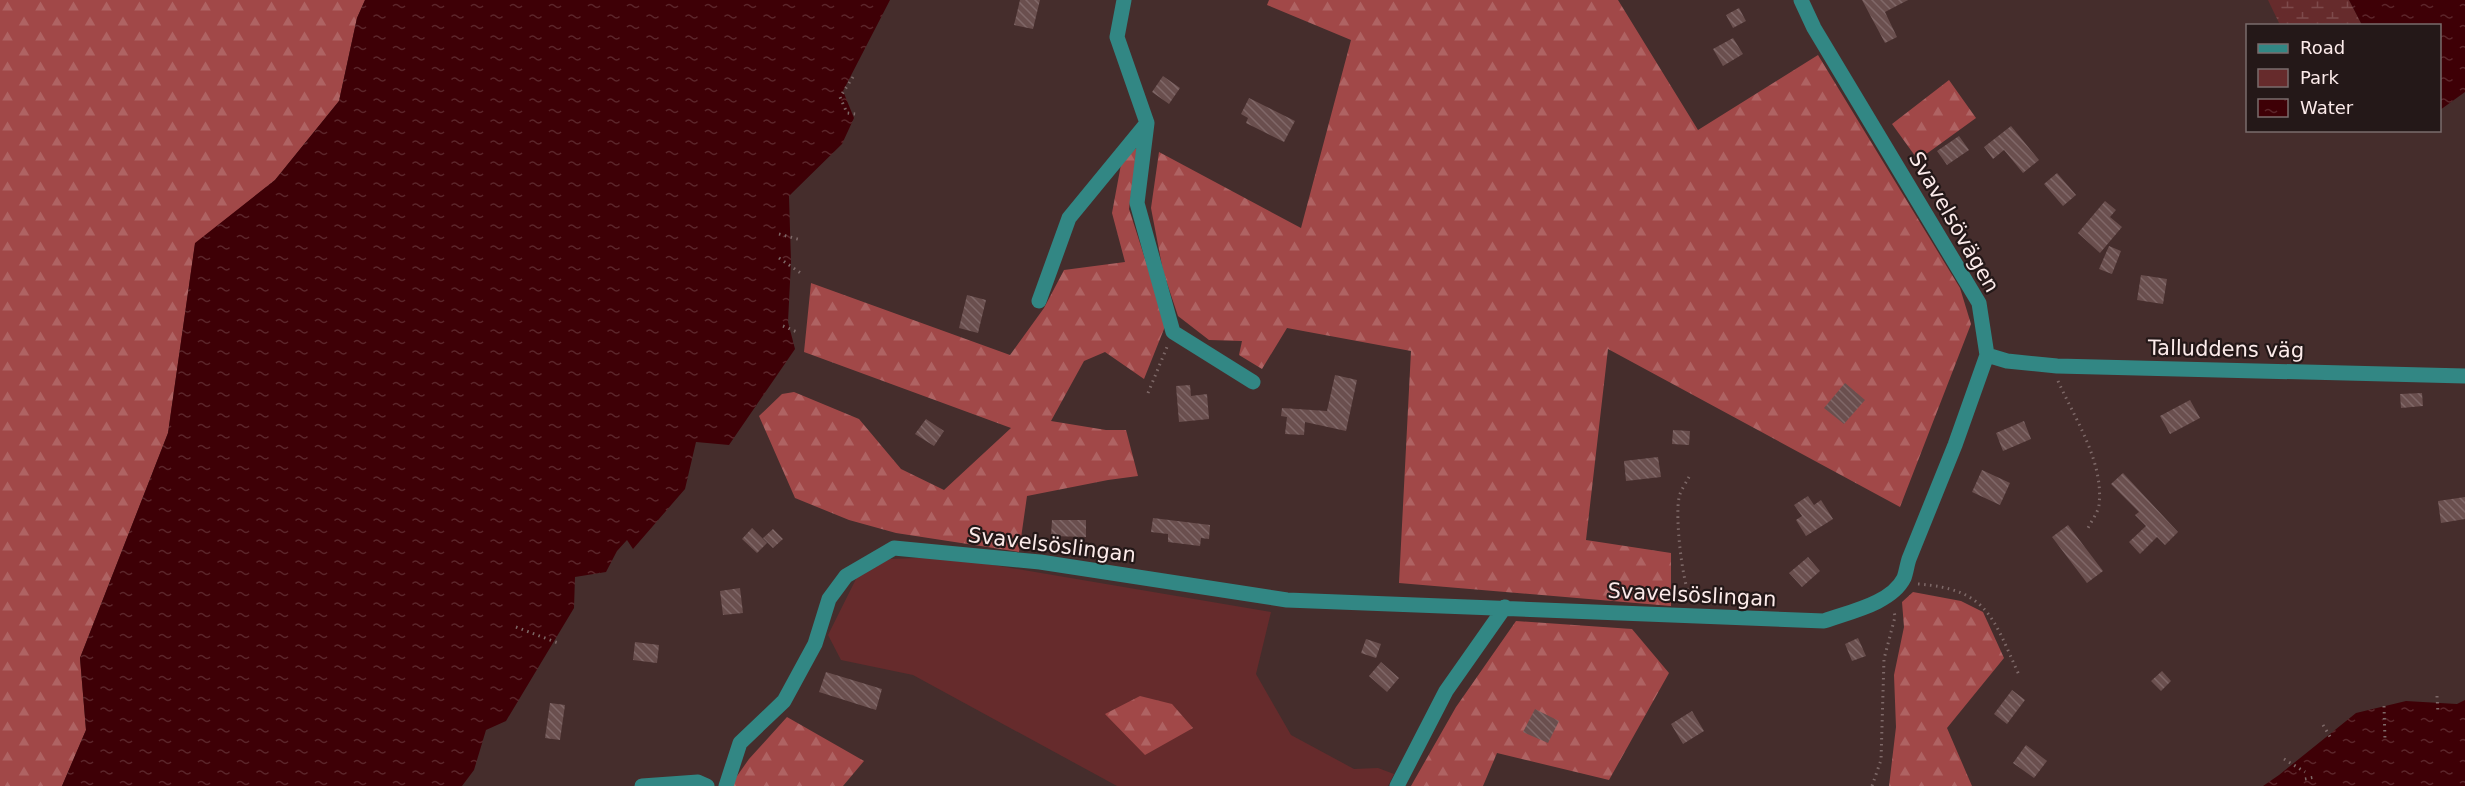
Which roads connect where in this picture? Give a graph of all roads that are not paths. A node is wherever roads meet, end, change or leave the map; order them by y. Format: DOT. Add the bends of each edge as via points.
graph roads {
  1 [pos="1124,0"];
  2 [pos="1801,0"];
  3 [pos="1147,123"];
  4 [pos="1039,301"];
  5 [pos="1987,355"];
  6 [pos="2465,376"];
  7 [pos="1253,382"];
  8 [pos="1874,602"];
  9 [pos="1505,607"];
  10 [pos="642,786"];
  11 [pos="707,786"];
  12 [pos="726,786"];
  13 [pos="1397,786"];
  1 -- 3 [label="street" via="1117,38"];
  2 -- 5 [label="street, Svavelsövägen" via="1979,303"];
  3 -- 4 [label="street" via="1069,218"];
  3 -- 7 [label="street" via="1137,203 1173,332"];
  5 -- 6 [label="street, Talluddens väg" via="2057,366"];
  5 -- 8 [label="street, Svavelsövägen" via="1903,579 1892,592"];
  8 -- 9 [label="street, Svavelsöslingan" via="1824,621"];
  9 -- 12 [label="street, Svavelsöslingan" via="1287,600 1040,562 894,548 846,576 829,599 815,644 789,692 740,743"];
  9 -- 13 [label="street" via="1446,691"];
  10 -- 11 [label="street" via="698,782"];
}
